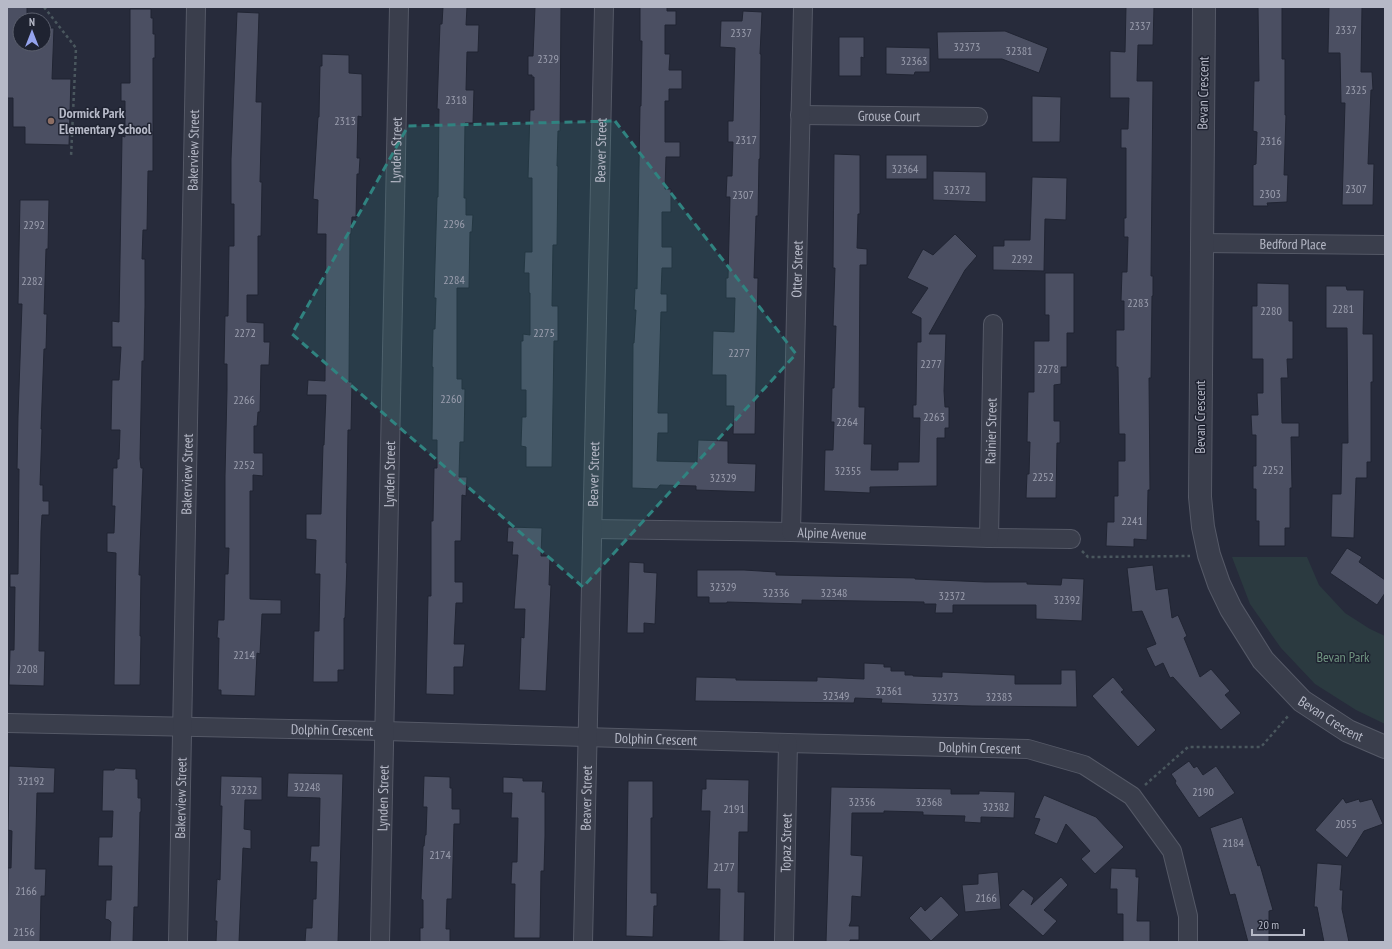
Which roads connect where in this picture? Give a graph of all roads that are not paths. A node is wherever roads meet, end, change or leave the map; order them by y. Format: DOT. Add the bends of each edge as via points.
graph roads {
  1 [pos="196,7"];
  2 [pos="400,7"];
  3 [pos="604,7"];
  4 [pos="803,7"];
  5 [pos="1204,7"];
  6 [pos="800,115"];
  7 [pos="978,118"];
  8 [pos="1201,243"];
  9 [pos="1385,245"];
  10 [pos="993,324"];
  11 [pos="593,529"];
  12 [pos="791,532"];
  13 [pos="988,538"];
  14 [pos="1071,539"];
  15 [pos="7,723"];
  16 [pos="182,727"];
  17 [pos="385,731"];
  18 [pos="588,736"];
  19 [pos="788,743"];
  20 [pos="1385,747"];
  21 [pos="178,942"];
  22 [pos="380,942"];
  23 [pos="583,942"];
  24 [pos="784,942"];
  25 [pos="1188,942"];
  1 -- 16 [label="street, Bakerview Street"];
  2 -- 17 [label="street, Lynden Street"];
  3 -- 11 [label="street, Beaver Street"];
  4 -- 6 [label="street, Otter Street"];
  5 -- 8 [label="street, Bevan Crescent"];
  6 -- 7 [label="street, Grouse Court"];
  6 -- 12 [label="street, Otter Street"];
  8 -- 9 [label="street, Bedford Place"];
  8 -- 20 [label="street, Bevan Crescent" via="1200,497 1209,555 1219,584 1231,610 1263,660 1302,701 1348,731"];
  10 -- 13 [label="street, Rainier Street"];
  11 -- 12 [label="street, Alpine Avenue"];
  11 -- 18 [label="street, Beaver Street"];
  12 -- 13 [label="street, Alpine Avenue"];
  13 -- 14 [label="street, Alpine Avenue"];
  15 -- 16 [label="street, Dolphin Crescent"];
  16 -- 17 [label="street, Dolphin Crescent"];
  16 -- 21 [label="street, Bakerview Street"];
  17 -- 18 [label="street, Dolphin Crescent"];
  17 -- 22 [label="street, Lynden Street"];
  18 -- 19 [label="street, Dolphin Crescent"];
  18 -- 23 [label="street, Beaver Street"];
  19 -- 24 [label="street, Topaz Street"];
  19 -- 25 [label="street, Dolphin Crescent" via="1028,749 1084,765 1132,796 1172,851 1188,916"];
}
